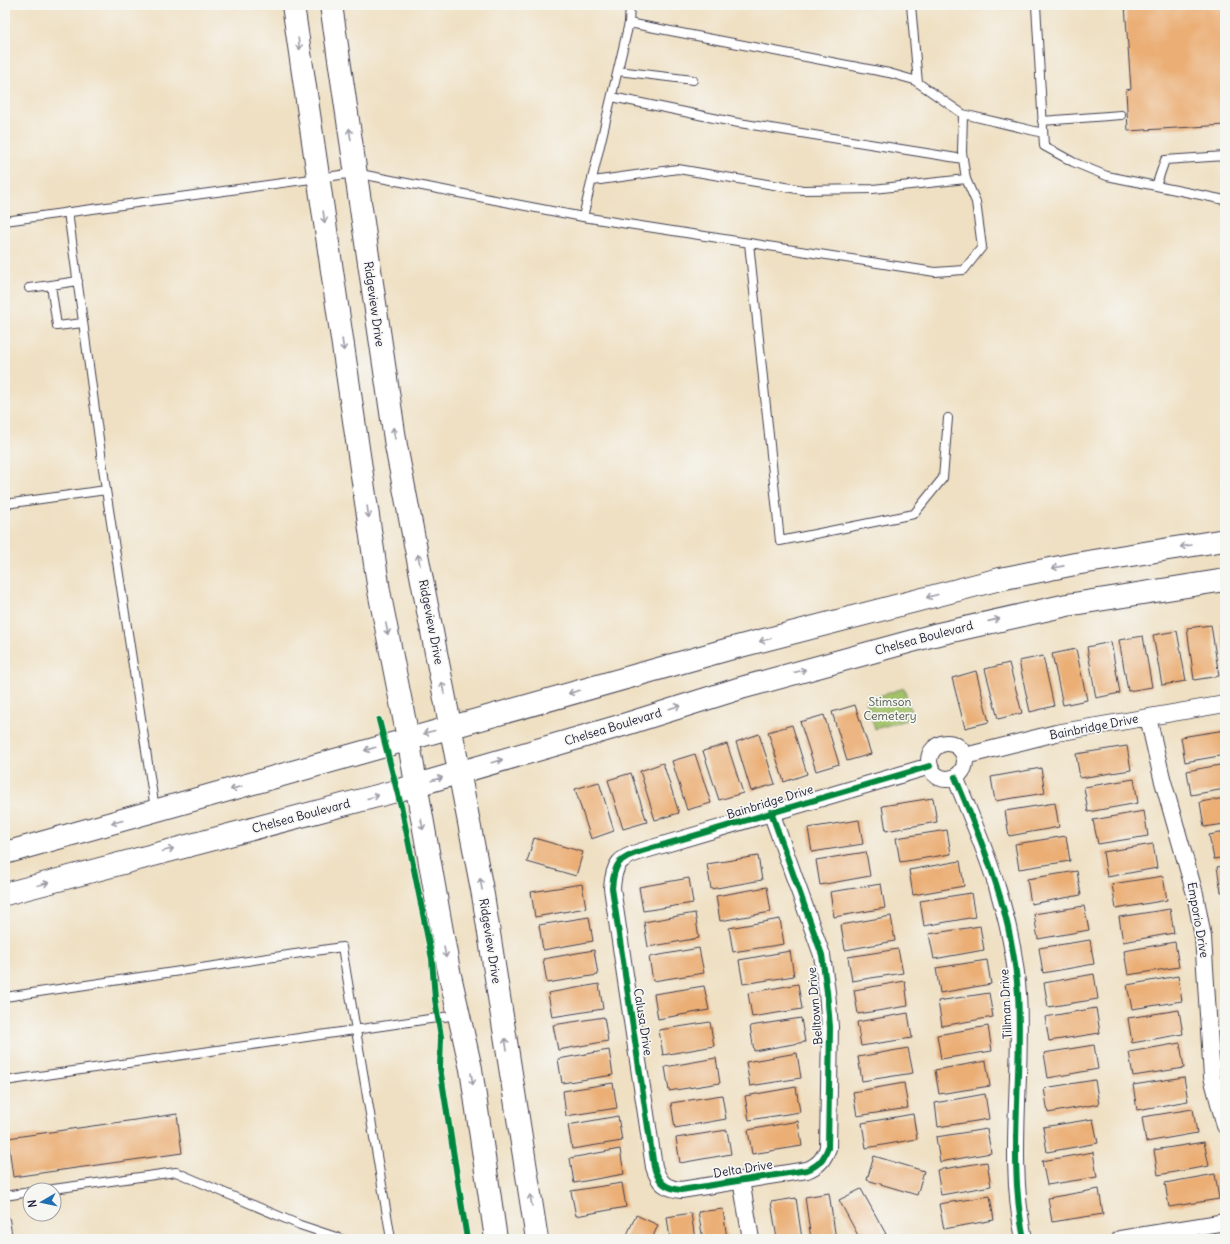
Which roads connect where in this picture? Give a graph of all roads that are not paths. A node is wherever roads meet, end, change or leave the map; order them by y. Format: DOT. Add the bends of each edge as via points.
graph roads {
  1 [pos="293,5"];
  2 [pos="331,5"];
  3 [pos="630,5"];
  4 [pos="911,5"];
  5 [pos="1036,5"];
  6 [pos="629,23"];
  7 [pos="618,71"];
  8 [pos="693,80"];
  9 [pos="918,83"];
  10 [pos="612,97"];
  11 [pos="963,114"];
  12 [pos="1121,115"];
  13 [pos="1042,121"];
  14 [pos="1043,134"];
  15 [pos="1225,156"];
  16 [pos="963,159"];
  17 [pos="355,172"];
  18 [pos="318,178"];
  19 [pos="966,179"];
  20 [pos="593,181"];
  21 [pos="1156,186"];
  22 [pos="1225,200"];
  23 [pos="68,212"];
  24 [pos="583,217"];
  25 [pos="5,221"];
  26 [pos="749,243"];
  27 [pos="78,281"];
  28 [pos="51,285"];
  29 [pos="29,288"];
  30 [pos="83,323"];
  31 [pos="948,418"];
  32 [pos="106,490"];
  33 [pos="5,504"];
  34 [pos="1225,540"];
  35 [pos="1225,580"];
  36 [pos="1225,704"];
  37 [pos="1148,717"];
  38 [pos="451,726"];
  39 [pos="408,738"];
  40 [pos="964,756"];
  41 [pos="930,766"];
  42 [pos="460,772"];
  43 [pos="955,777"];
  44 [pos="415,786"];
  45 [pos="155,812"];
  46 [pos="771,812"];
  47 [pos="5,853"];
  48 [pos="617,862"];
  49 [pos="5,894"];
  50 [pos="5,997"];
  51 [pos="458,1015"];
  52 [pos="356,1030"];
  53 [pos="5,1081"];
  54 [pos="1225,1126"];
  55 [pos="824,1157"];
  56 [pos="741,1180"];
  57 [pos="662,1184"];
  58 [pos="62,1188"];
  59 [pos="22,1193"];
  60 [pos="5,1196"];
  61 [pos="5,1220"];
  62 [pos="1225,1222"];
  63 [pos="8,1239"];
  64 [pos="342,1239"];
  65 [pos="391,1239"];
  66 [pos="496,1239"];
  67 [pos="537,1239"];
  68 [pos="751,1239"];
  69 [pos="1024,1239"];
  70 [pos="1120,1239"];
  1 -- 18 [label="main road, one-way"];
  17 -- 2 [label="main road, Ridgeview Drive, one-way"];
  3 -- 6 [label="lane"];
  4 -- 9 [label="lane"];
  5 -- 13 [label="lane"];
  6 -- 7 [label="lane"];
  6 -- 9 [label="lane" via="889,73"];
  7 -- 8 [label="lane"];
  7 -- 10 [label="lane"];
  9 -- 11 [label="lane"];
  10 -- 16 [label="lane" via="741,123"];
  10 -- 20 [label="lane"];
  11 -- 14 [label="lane"];
  11 -- 16 [label="lane"];
  12 -- 13 [label="lane"];
  13 -- 14 [label="lane"];
  14 -- 21 [label="lane" via="1044,146 1073,162 1107,176"];
  15 -- 21 [label="lane" via="1165,160"];
  16 -- 19 [label="lane"];
  17 -- 18 [label="lane"];
  17 -- 24 [label="lane"];
  38 -- 17 [label="main road, Ridgeview Drive, one-way" via="396,446"];
  18 -- 23 [label="lane"];
  18 -- 39 [label="main road, one-way" via="379,591"];
  19 -- 20 [label="lane" via="873,189 803,190 678,168"];
  19 -- 26 [label="lane" via="976,202 982,247 964,270 935,272"];
  20 -- 24 [label="lane"];
  21 -- 22 [label="lane"];
  23 -- 25 [label="lane"];
  23 -- 27 [label="lane"];
  24 -- 26 [label="lane"];
  26 -- 31 [label="lane" via="780,541 914,514 943,478"];
  27 -- 28 [label="lane"];
  27 -- 30 [label="lane"];
  28 -- 29 [label="lane"];
  28 -- 30 [label="lane" via="57,326"];
  30 -- 32 [label="lane"];
  32 -- 33 [label="lane"];
  32 -- 45 [label="lane"];
  34 -- 38 [label="main road, one-way" via="1000,579 729,649"];
  42 -- 35 [label="main road, Chelsea Boulevard, one-way" via="756,683 941,633 1067,605"];
  36 -- 37 [label="street, Bainbridge Drive"];
  37 -- 40 [label="street, Bainbridge Drive" via="1056,734"];
  37 -- 54 [label="street, Emporio Drive" via="1162,778 1197,901 1208,986 1208,1036 1212,1077"];
  38 -- 39 [label="main road, one-way"];
  38 -- 42 [label="main road, Ridgeview Drive"];
  39 -- 44 [label="main road"];
  39 -- 45 [label="main road, one-way"];
  40 -- 41 [label="street" via="956,745 944,743 930,754"];
  40 -- 43 [label="street" via="965,766"];
  41 -- 43 [label="street" via="941,779"];
  41 -- 46 [label="street, Bainbridge Drive"];
  44 -- 42 [label="main road, Chelsea Boulevard, one-way"];
  67 -- 42 [label="main road, Ridgeview Drive, one-way" via="484,903"];
  43 -- 69 [label="street, Tillman Drive" via="989,859 1007,921 1014,957 1019,1045 1016,1192"];
  49 -- 44 [label="main road, Chelsea Boulevard, one-way"];
  44 -- 51 [label="main road, one-way"];
  45 -- 47 [label="main road, one-way"];
  46 -- 48 [label="street, Bainbridge Drive" via="628,856"];
  46 -- 55 [label="street, Belltown Drive" via="822,956 830,1027 828,1148"];
  48 -- 57 [label="street, Calusa Drive" via="612,888 654,1167"];
  50 -- 52 [label="lane" via="342,947"];
  51 -- 52 [label="lane"];
  51 -- 66 [label="main road, one-way" via="471,1069"];
  52 -- 53 [label="lane"];
  52 -- 65 [label="lane"];
  55 -- 56 [label="street, Delta Drive" via="818,1166 806,1170"];
  56 -- 57 [label="street, Delta Drive" via="681,1190"];
  56 -- 68 [label="street"];
  58 -- 64 [label="lane" via="176,1172 300,1226"];
  59 -- 60 [label="lane"];
  61 -- 63 [label="lane"];
  62 -- 70 [label="street"];
}
